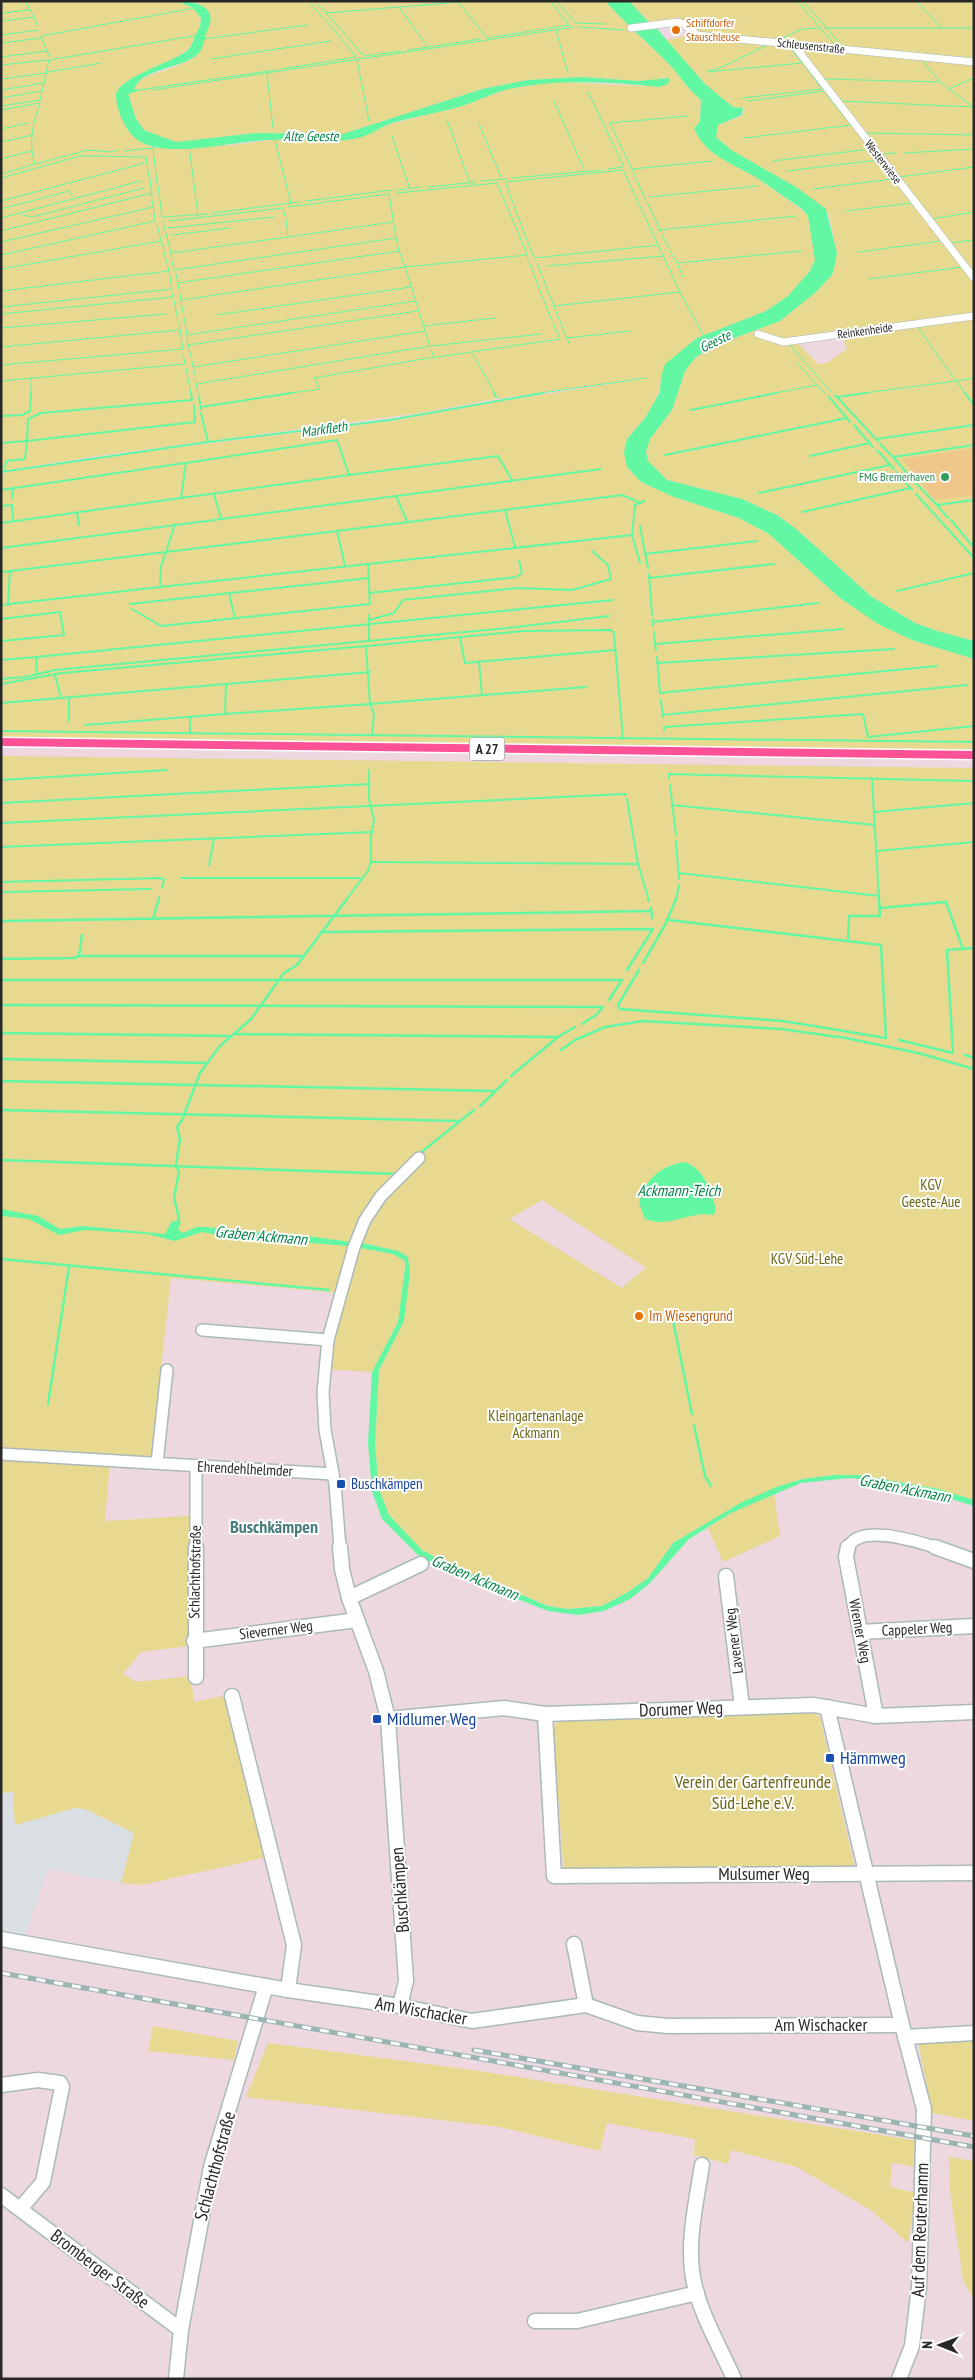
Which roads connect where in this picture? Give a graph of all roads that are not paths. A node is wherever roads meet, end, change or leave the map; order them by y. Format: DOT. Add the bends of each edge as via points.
graph roads {
  1 [pos="631,28"];
  2 [pos="793,44"];
  3 [pos="974,62"];
  4 [pos="974,278"];
  5 [pos="974,316"];
  6 [pos="758,334"];
  7 [pos="1,742"];
  8 [pos="1,750"];
  9 [pos="974,756"];
  10 [pos="974,764"];
  11 [pos="420,1158"];
  12 [pos="202,1330"];
  13 [pos="328,1340"];
  14 [pos="167,1370"];
  15 [pos="1,1454"];
  16 [pos="157,1463"];
  17 [pos="196,1466"];
  18 [pos="333,1474"];
  19 [pos="974,1562"];
  20 [pos="420,1564"];
  21 [pos="726,1576"];
  22 [pos="349,1598"];
  23 [pos="357,1620"];
  24 [pos="974,1626"];
  25 [pos="860,1632"];
  26 [pos="194,1641"];
  27 [pos="196,1677"];
  28 [pos="232,1696"];
  29 [pos="742,1707"];
  30 [pos="827,1707"];
  31 [pos="974,1712"];
  32 [pos="544,1714"];
  33 [pos="876,1716"];
  34 [pos="388,1719"];
  35 [pos="974,1873"];
  36 [pos="867,1875"];
  37 [pos="1,1939"];
  38 [pos="574,1944"];
  39 [pos="266,1986"];
  40 [pos="288,1990"];
  41 [pos="586,2005"];
  42 [pos="400,2006"];
  43 [pos="903,2031"];
  44 [pos="974,2033"];
  45 [pos="1,2085"];
  46 [pos="702,2164"];
  47 [pos="1,2195"];
  48 [pos="20,2209"];
  49 [pos="697,2292"];
  50 [pos="535,2321"];
  51 [pos="181,2330"];
  52 [pos="176,2379"];
  53 [pos="734,2379"];
  54 [pos="899,2379"];
  1 -- 2 [label="street, Schleusenstraße" via="678,22 697,35"];
  2 -- 3 [label="street, Schleusenstraße"];
  2 -- 4 [label="street, Westerwiese"];
  5 -- 6 [label="street, Reinkenheide" via="783,342"];
  7 -- 9 [label="highway, A 27"];
  8 -- 10 [label="highway, A 27"];
  11 -- 13 [label="street, Buschkämpen" via="381,1196 365,1220 346,1269"];
  12 -- 13 [label="street"];
  13 -- 18 [label="street, Buschkämpen" via="324,1368 325,1430"];
  14 -- 16 [label="street"];
  15 -- 16 [label="street, Ehrendehlhelmder"];
  16 -- 17 [label="street, Ehrendehlhelmder"];
  17 -- 18 [label="street, Ehrendehlhelmder"];
  17 -- 26 [label="street, Schlachthofstraße"];
  18 -- 22 [label="street, Buschkämpen" via="342,1569"];
  19 -- 25 [label="street, Wremer Weg" via="926,1544 868,1534 855,1538 846,1557"];
  20 -- 22 [label="street"];
  21 -- 29 [label="street, Lavener Weg"];
  22 -- 23 [label="street, Buschkämpen"];
  23 -- 26 [label="street, Sieverner Weg"];
  23 -- 34 [label="street, Buschkämpen" via="376,1671"];
  24 -- 25 [label="street, Cappeler Weg"];
  25 -- 33 [label="street, Wremer Weg"];
  26 -- 27 [label="street, Schlachthofstraße"];
  28 -- 40 [label="street" via="294,1945"];
  29 -- 30 [label="street, Dorumer Weg" via="814,1704"];
  29 -- 32 [label="street, Dorumer Weg"];
  30 -- 33 [label="street, Dorumer Weg"];
  30 -- 36 [label="street"];
  31 -- 33 [label="street, Dorumer Weg"];
  32 -- 34 [label="street, Dorumer Weg" via="504,1708"];
  32 -- 36 [label="street, Mulsumer Weg" via="554,1876"];
  34 -- 42 [label="street, Buschkämpen" via="406,1981"];
  35 -- 36 [label="street, Mulsumer Weg"];
  36 -- 43 [label="street"];
  37 -- 39 [label="street, Am Wischacker"];
  38 -- 41 [label="street"];
  39 -- 40 [label="street, Am Wischacker"];
  39 -- 51 [label="street, Schlachthofstraße" via="211,2167"];
  40 -- 42 [label="street, Am Wischacker"];
  41 -- 42 [label="street, Am Wischacker" via="472,2021"];
  41 -- 43 [label="street, Am Wischacker" via="637,2023 668,2026"];
  43 -- 44 [label="street, Am Wischacker"];
  43 -- 54 [label="street, Auf dem Reuterhamm" via="924,2109 919,2287 912,2346"];
  45 -- 48 [label="street" via="34,2079 54,2081 62,2087 43,2182"];
  46 -- 49 [label="street" via="692,2260"];
  47 -- 48 [label="street, Bromberger Straße"];
  48 -- 51 [label="street, Bromberger Straße"];
  49 -- 50 [label="street" via="577,2321"];
  49 -- 53 [label="street"];
  51 -- 52 [label="street, Schlachthofstraße"];
}
